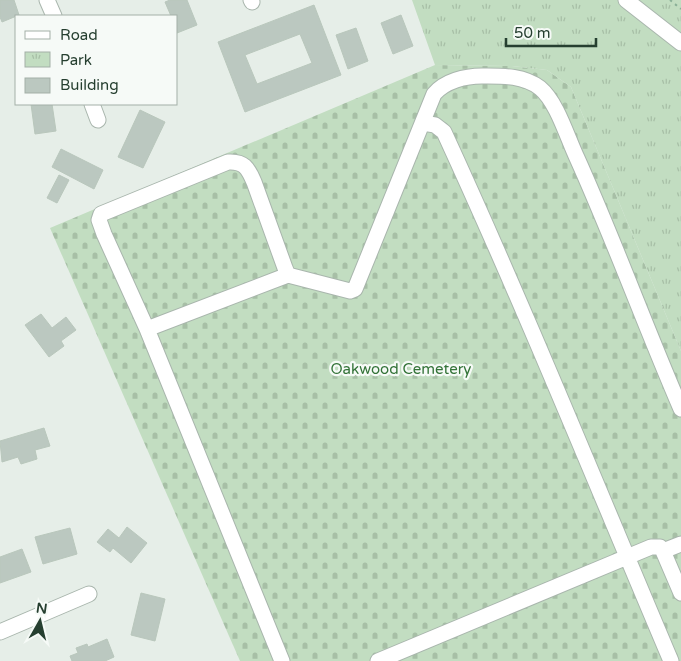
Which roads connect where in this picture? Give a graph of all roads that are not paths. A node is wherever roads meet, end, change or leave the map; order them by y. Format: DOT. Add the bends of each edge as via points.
graph roads {
  1 [pos="47,0"];
  2 [pos="626,0"];
  3 [pos="54,15"];
  4 [pos="681,43"];
  5 [pos="92,105"];
  6 [pos="98,120"];
  7 [pos="422,123"];
  8 [pos="288,275"];
  9 [pos="147,329"];
  10 [pos="681,409"];
  11 [pos="681,544"];
  12 [pos="663,551"];
  13 [pos="627,556"];
  14 [pos="89,594"];
  15 [pos="681,594"];
  16 [pos="0,632"];
  17 [pos="282,661"];
  18 [pos="378,661"];
  19 [pos="671,661"];
  1 -- 3 [label="street"];
  2 -- 4 [label="street"];
  5 -- 6 [label="street"];
  7 -- 8 [label="street" via="355,289 342,290"];
  7 -- 10 [label="street" via="439,88 459,79 506,76 525,79 540,88 554,106 594,197"];
  7 -- 13 [label="street" via="435,125 444,132"];
  8 -- 9 [label="street"];
  8 -- 9 [label="street" via="249,170 237,162 228,162 102,214 99,220"];
  9 -- 17 [label="street"];
  11 -- 12 [label="street"];
  12 -- 13 [label="street" via="660,547 651,547"];
  12 -- 15 [label="street"];
  13 -- 18 [label="street"];
  13 -- 19 [label="street"];
  14 -- 16 [label="street"];
}
